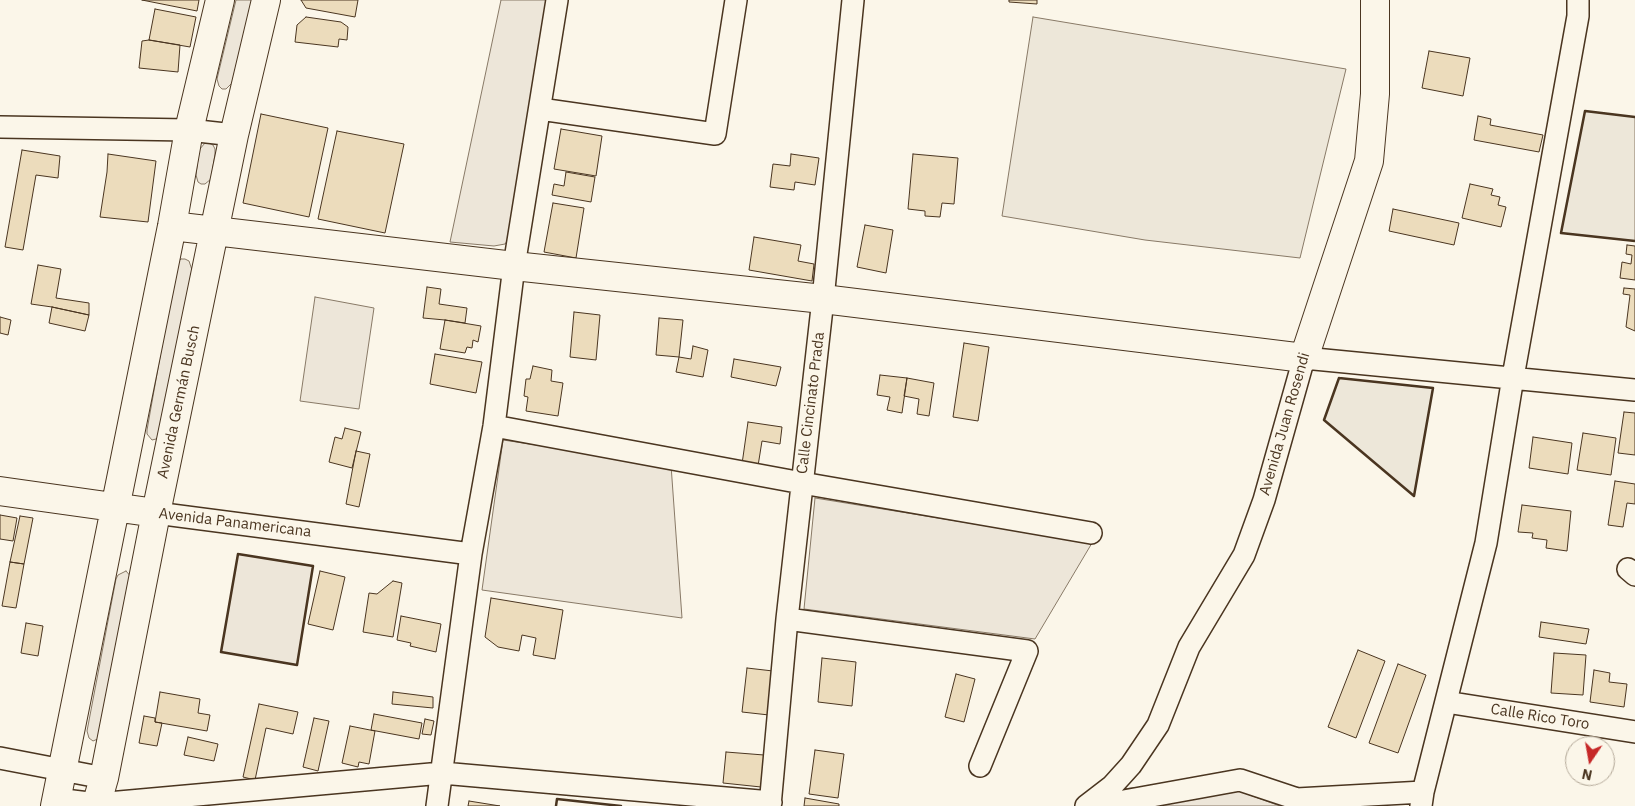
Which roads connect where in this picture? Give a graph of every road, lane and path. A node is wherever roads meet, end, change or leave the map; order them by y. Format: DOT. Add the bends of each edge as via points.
graph roads {
  1 [pos="220,0"];
  2 [pos="266,0"];
  3 [pos="557,0"];
  4 [pos="736,0"];
  5 [pos="853,0"];
  6 [pos="1375,0"];
  7 [pos="1578,0"];
  8 [pos="540,109"];
  9 [pos="0,128"];
  10 [pos="189,130"];
  11 [pos="234,135"];
  12 [pos="172,226"];
  13 [pos="214,232"];
  14 [pos="514,266"];
  15 [pos="823,299"];
  16 [pos="1304,358"];
  17 [pos="1513,377"];
  18 [pos="1635,390"];
  19 [pos="494,426"];
  20 [pos="802,483"];
  21 [pos="0,491"];
  22 [pos="115,507"];
  23 [pos="156,512"];
  24 [pos="1091,533"];
  25 [pos="471,554"];
  26 [pos="788,619"];
  27 [pos="1446,702"];
  28 [pos="1635,732"];
  29 [pos="0,758"];
  30 [pos="980,766"];
  31 [pos="62,769"];
  32 [pos="442,773"];
  33 [pos="104,778"];
  34 [pos="1422,799"];
  35 [pos="56,803"];
  36 [pos="770,804"];
  37 [pos="97,805"];
  38 [pos="437,806"];
  39 [pos="1086,806"];
  40 [pos="1096,806"];
  1 -- 10 [label="main road"];
  2 -- 11 [label="main road, Avenida Germán Busch"];
  3 -- 8 [label="street"];
  4 -- 8 [label="street" via="715,134"];
  5 -- 15 [label="street, Calle Cincinato Prada"];
  6 -- 16 [label="main road, Avenida Juan Rosendi" via="1375,94 1369,161"];
  7 -- 17 [label="street" via="1578,16"];
  8 -- 14 [label="street"];
  9 -- 10 [label="street"];
  10 -- 11 [label="street"];
  10 -- 12 [label="main road"];
  11 -- 13 [label="main road, Avenida Germán Busch"];
  12 -- 13 [label="main road"];
  12 -- 22 [label="main road"];
  13 -- 14 [label="main road"];
  13 -- 23 [label="main road, Avenida Germán Busch"];
  14 -- 15 [label="main road"];
  14 -- 19 [label="street"];
  15 -- 16 [label="main road"];
  15 -- 20 [label="street, Calle Cincinato Prada"];
  16 -- 17 [label="street"];
  16 -- 39 [label="street, Avenida Juan Rosendi" via="1264,500 1244,555 1189,647 1158,725 1112,786"];
  17 -- 18 [label="street"];
  17 -- 27 [label="street" via="1486,543"];
  19 -- 20 [label="street"];
  19 -- 25 [label="street"];
  20 -- 24 [label="street"];
  20 -- 26 [label="street, Calle Cincinato Prada"];
  21 -- 22 [label="main road, Avenida Panamericana"];
  22 -- 23 [label="main road, Avenida Panamericana"];
  22 -- 31 [label="main road"];
  23 -- 25 [label="street, Avenida Panamericana"];
  23 -- 33 [label="main road, Avenida Germán Busch"];
  25 -- 32 [label="street"];
  26 -- 30 [label="street" via="1027,651"];
  26 -- 36 [label="street, Calle Cincinato Prada"];
  27 -- 28 [label="street, Calle Rico Toro"];
  27 -- 34 [label="street"];
  29 -- 31 [label="street"];
  31 -- 33 [label="street"];
  31 -- 35 [label="main road"];
  32 -- 36 [label="street"];
  32 -- 37 [label="street"];
  32 -- 38 [label="street"];
  33 -- 37 [label="main road, Avenida Germán Busch"];
  34 -- 40 [label="street" via="1297,799 1240,780"];
  35 -- 37 [label="street"];
}
